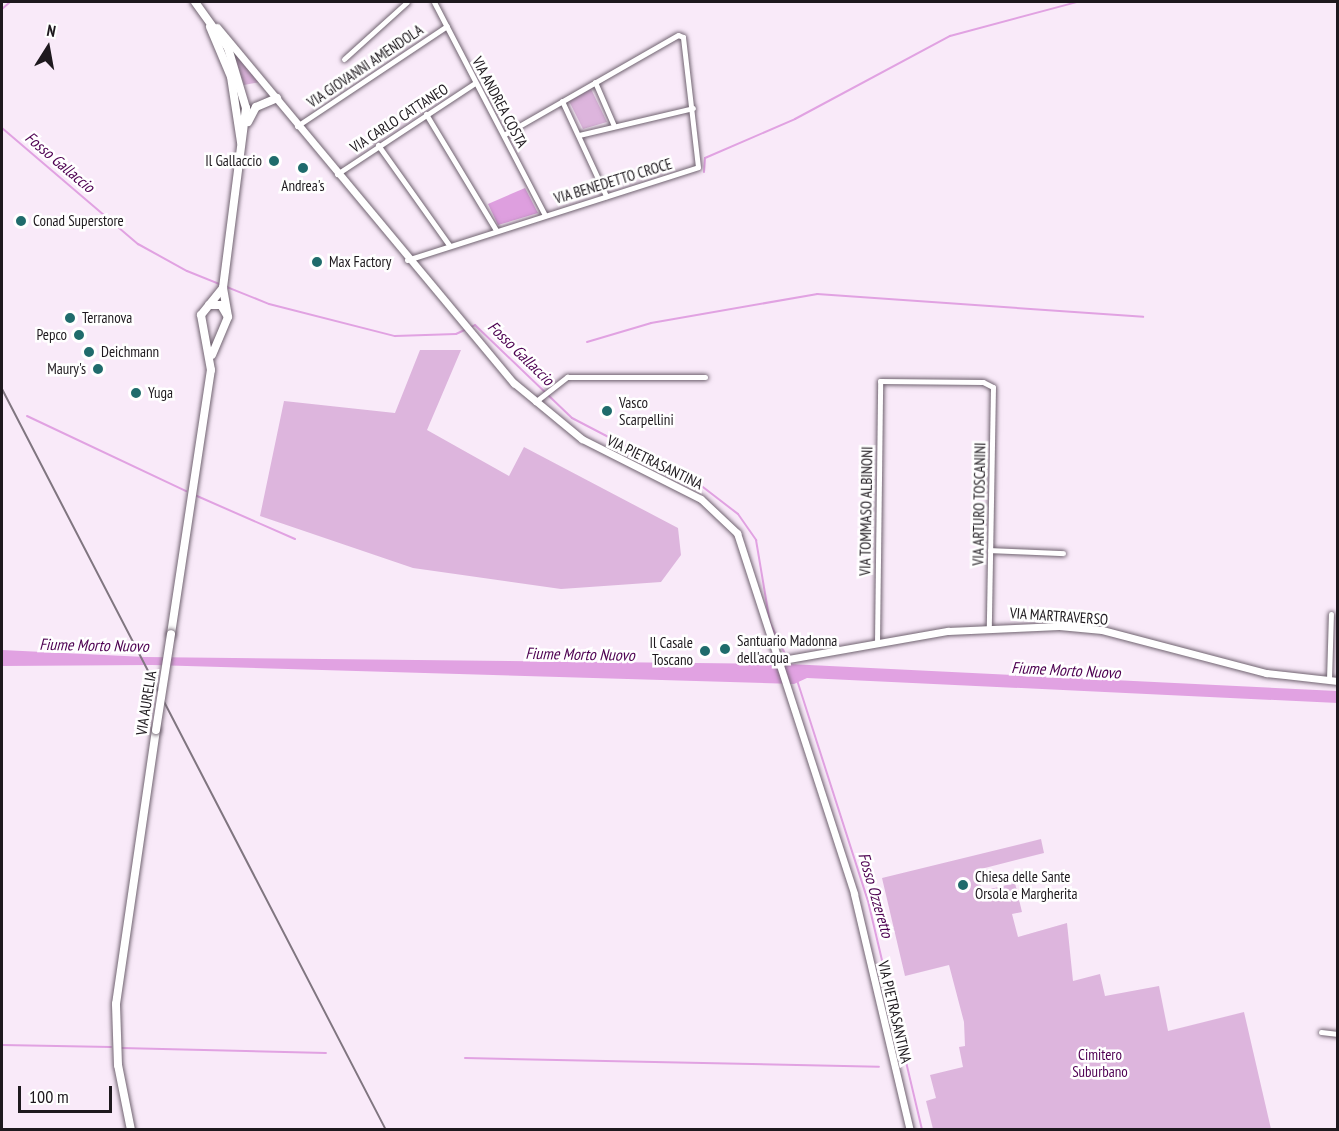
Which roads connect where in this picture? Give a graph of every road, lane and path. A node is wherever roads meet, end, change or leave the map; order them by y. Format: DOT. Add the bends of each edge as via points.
graph roads {
  1 [pos="194,2"];
  2 [pos="407,2"];
  3 [pos="434,2"];
  4 [pos="213,23"];
  5 [pos="447,26"];
  6 [pos="344,59"];
  7 [pos="595,82"];
  8 [pos="475,83"];
  9 [pos="276,98"];
  10 [pos="562,101"];
  11 [pos="693,108"];
  12 [pos="426,114"];
  13 [pos="297,126"];
  14 [pos="614,126"];
  15 [pos="246,130"];
  16 [pos="505,134"];
  17 [pos="579,135"];
  18 [pos="378,146"];
  19 [pos="242,159"];
  20 [pos="337,174"];
  21 [pos="606,196"];
  22 [pos="545,215"];
  23 [pos="496,230"];
  24 [pos="449,245"];
  25 [pos="407,260"];
  26 [pos="223,288"];
  27 [pos="209,305"];
  28 [pos="228,315"];
  29 [pos="205,327"];
  30 [pos="223,328"];
  31 [pos="211,357"];
  32 [pos="705,377"];
  33 [pos="991,384"];
  34 [pos="535,402"];
  35 [pos="990,550"];
  36 [pos="1063,553"];
  37 [pos="1331,614"];
  38 [pos="989,626"];
  39 [pos="877,642"];
  40 [pos="779,662"];
  41 [pos="1329,680"];
  42 [pos="1338,681"];
  43 [pos="1321,1032"];
  44 [pos="1338,1034"];
  45 [pos="132,1130"];
  46 [pos="910,1130"];
  1 -- 4 [label="main road"];
  1 -- 19 [label="main road" via="228,65"];
  2 -- 6 [label="street"];
  3 -- 5 [label="street, VIA ANDREA COSTA"];
  4 -- 9 [label="street, VIA PIETRASANTINA"];
  4 -- 15 [label="main road" via="241,82"];
  5 -- 8 [label="street, VIA ANDREA COSTA"];
  5 -- 13 [label="street, VIA GIOVANNI AMENDOLA"];
  7 -- 10 [label="street"];
  7 -- 11 [label="street, VIA BENEDETTO CROCE" via="681,35"];
  7 -- 14 [label="street"];
  8 -- 12 [label="street, VIA CARLO CATTANEO"];
  8 -- 16 [label="street, VIA ANDREA COSTA"];
  9 -- 13 [label="street, VIA PIETRASANTINA"];
  9 -- 15 [label="main road" via="254,109"];
  10 -- 16 [label="street"];
  10 -- 17 [label="street"];
  11 -- 14 [label="street"];
  11 -- 21 [label="street, VIA BENEDETTO CROCE" via="698,167"];
  12 -- 18 [label="street, VIA CARLO CATTANEO"];
  12 -- 23 [label="street"];
  13 -- 20 [label="street, VIA PIETRASANTINA"];
  14 -- 17 [label="street"];
  15 -- 19 [label="main road"];
  16 -- 22 [label="street, VIA ANDREA COSTA"];
  17 -- 21 [label="street"];
  18 -- 20 [label="street, VIA CARLO CATTANEO"];
  18 -- 24 [label="street"];
  19 -- 26 [label="main road"];
  20 -- 25 [label="street, VIA PIETRASANTINA"];
  21 -- 22 [label="street, VIA BENEDETTO CROCE"];
  22 -- 23 [label="street, VIA BENEDETTO CROCE"];
  23 -- 24 [label="street, VIA BENEDETTO CROCE"];
  24 -- 25 [label="street, VIA BENEDETTO CROCE"];
  25 -- 34 [label="street, VIA PIETRASANTINA" via="471,336"];
  26 -- 27 [label="main road"];
  26 -- 28 [label="main road"];
  27 -- 28 [label="main road" via="221,306"];
  27 -- 29 [label="main road" via="201,315"];
  28 -- 30 [label="main road"];
  29 -- 30 [label="main road"];
  29 -- 31 [label="main road, VIA AURELIA"];
  30 -- 31 [label="main road, VIA AURELIA"];
  31 -- 45 [label="main road, VIA AURELIA, bridge" via="131,880 116,1040"];
  32 -- 34 [label="street" via="567,377"];
  33 -- 35 [label="street, VIA ARTURO TOSCANINI"];
  33 -- 39 [label="street, VIA TOMMASO ALBINONI" via="880,381"];
  34 -- 40 [label="street, VIA PIETRASANTINA" via="582,440 684,488 723,517 743,545"];
  35 -- 36 [label="street"];
  35 -- 38 [label="street, VIA ARTURO TOSCANINI"];
  37 -- 41 [label="street"];
  38 -- 39 [label="street, VIA MARTRAVERSO"];
  38 -- 41 [label="street, VIA MARTRAVERSO" via="1102,630 1216,662"];
  39 -- 40 [label="street, VIA MARTRAVERSO"];
  40 -- 46 [label="street, VIA PIETRASANTINA" via="854,894"];
  41 -- 42 [label="street, VIA MARTRAVERSO"];
  43 -- 44 [label="street"];
}
